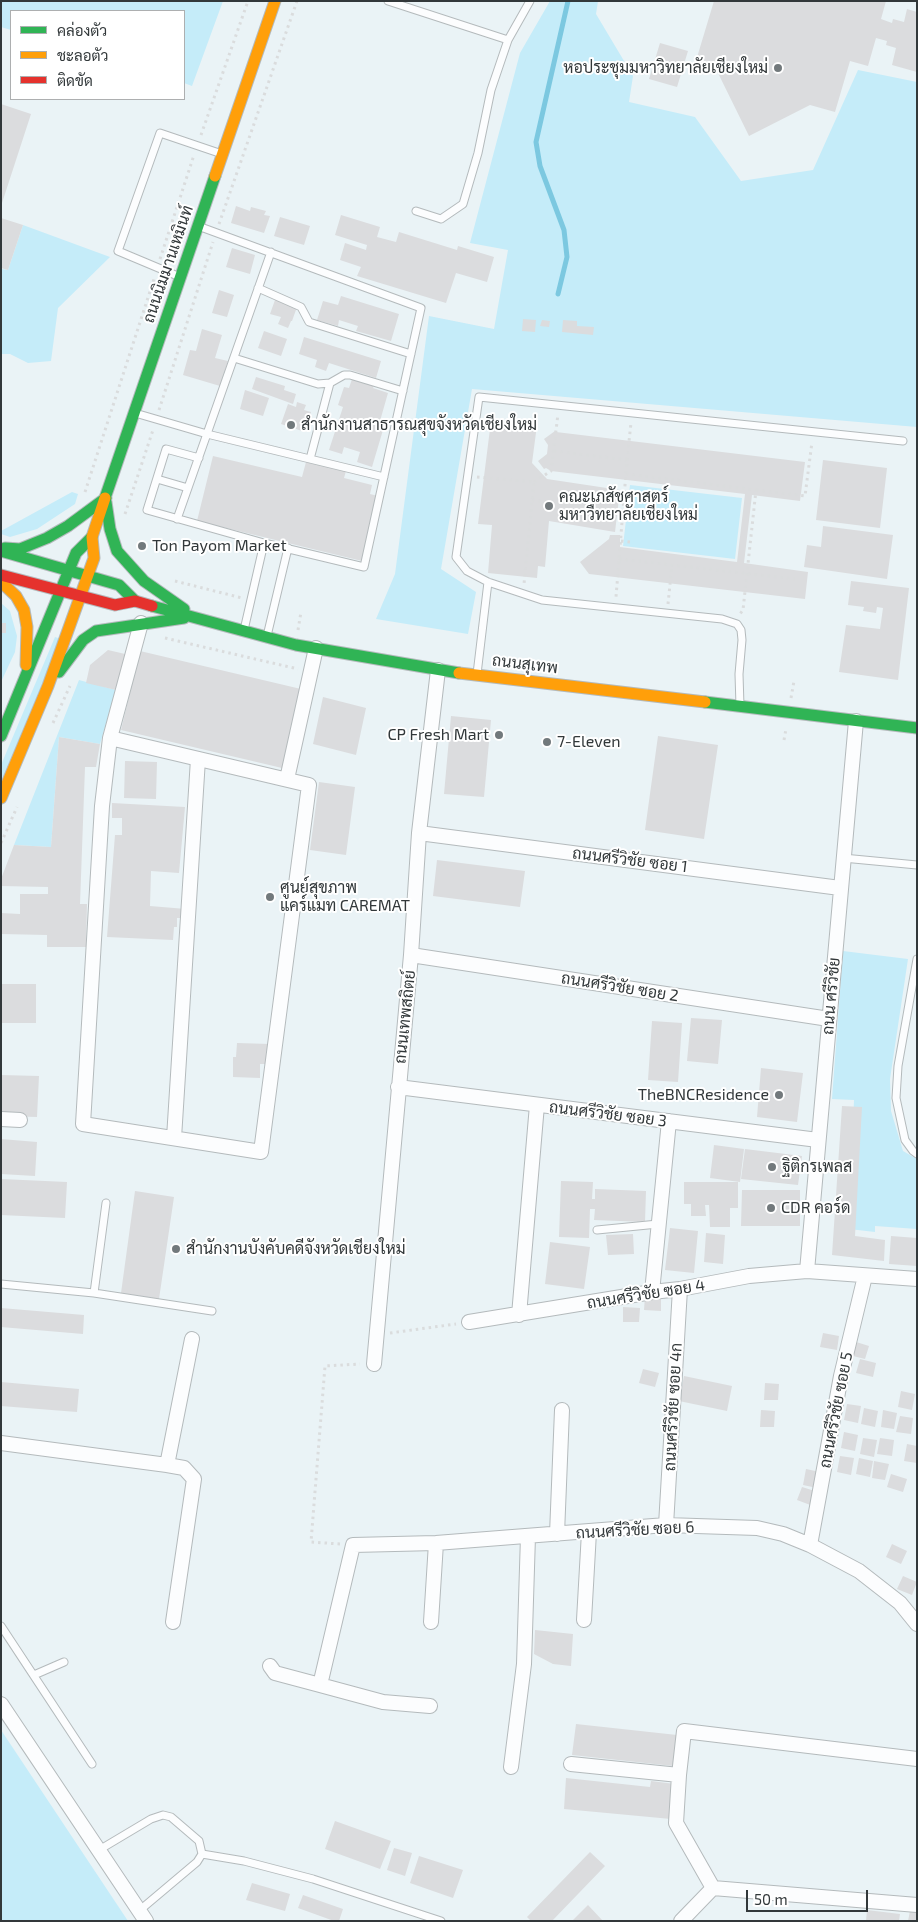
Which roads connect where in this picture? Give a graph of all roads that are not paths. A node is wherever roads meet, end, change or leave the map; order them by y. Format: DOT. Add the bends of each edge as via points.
graph roads {
  1 [pos="275,1"];
  2 [pos="388,1"];
  3 [pos="530,1"];
  4 [pos="508,40"];
  5 [pos="223,154"];
  6 [pos="416,211"];
  7 [pos="198,226"];
  8 [pos="271,252"];
  9 [pos="181,278"];
  10 [pos="258,288"];
  11 [pos="411,354"];
  12 [pos="234,358"];
  13 [pos="330,383"];
  14 [pos="403,391"];
  15 [pos="135,413"];
  16 [pos="207,434"];
  17 [pos="903,441"];
  18 [pos="199,458"];
  19 [pos="310,459"];
  20 [pos="384,477"];
  21 [pos="157,478"];
  22 [pos="188,488"];
  23 [pos="106,498"];
  24 [pos="177,519"];
  25 [pos="92,537"];
  26 [pos="264,543"];
  27 [pos="1,548"];
  28 [pos="288,548"];
  29 [pos="1,551"];
  30 [pos="69,571"];
  31 [pos="1,575"];
  32 [pos="88,576"];
  33 [pos="1,582"];
  34 [pos="488,582"];
  35 [pos="61,591"];
  36 [pos="80,596"];
  37 [pos="135,601"];
  38 [pos="196,617"];
  39 [pos="140,623"];
  40 [pos="244,630"];
  41 [pos="266,637"];
  42 [pos="316,648"];
  43 [pos="438,670"];
  44 [pos="477,675"];
  45 [pos="25,681"];
  46 [pos="48,686"];
  47 [pos="740,706"];
  48 [pos="856,721"];
  49 [pos="917,728"];
  50 [pos="1,736"];
  51 [pos="110,738"];
  52 [pos="198,759"];
  53 [pos="287,779"];
  54 [pos="1,798"];
  55 [pos="419,833"];
  56 [pos="843,858"];
  57 [pos="917,865"];
  58 [pos="840,888"];
  59 [pos="411,955"];
  60 [pos="917,960"];
  61 [pos="829,1019"];
  62 [pos="398,1087"];
  63 [pos="537,1105"];
  64 [pos="1,1119"];
  65 [pos="20,1120"];
  66 [pos="669,1121"];
  67 [pos="174,1138"];
  68 [pos="818,1140"];
  69 [pos="917,1154"];
  70 [pos="106,1203"];
  71 [pos="658,1224"];
  72 [pos="596,1230"];
  73 [pos="807,1271"];
  74 [pos="865,1276"];
  75 [pos="917,1279"];
  76 [pos="1,1284"];
  77 [pos="680,1289"];
  78 [pos="652,1292"];
  79 [pos="94,1293"];
  80 [pos="212,1311"];
  81 [pos="519,1315"];
  82 [pos="468,1322"];
  83 [pos="192,1339"];
  84 [pos="374,1364"];
  85 [pos="562,1410"];
  86 [pos="1,1443"];
  87 [pos="167,1465"];
  88 [pos="666,1525"];
  89 [pos="588,1532"];
  90 [pos="558,1534"];
  91 [pos="528,1536"];
  92 [pos="436,1543"];
  93 [pos="810,1545"];
  94 [pos="584,1620"];
  95 [pos="173,1622"];
  96 [pos="431,1622"];
  97 [pos="917,1624"];
  98 [pos="1,1626"];
  99 [pos="64,1662"];
  100 [pos="270,1666"];
  101 [pos="34,1675"];
  102 [pos="320,1685"];
  103 [pos="1,1704"];
  104 [pos="430,1706"];
  105 [pos="917,1759"];
  106 [pos="92,1764"];
  107 [pos="571,1764"];
  108 [pos="511,1767"];
  109 [pos="679,1775"];
  110 [pos="99,1850"];
  111 [pos="202,1854"];
  112 [pos="713,1888"];
  113 [pos="917,1906"];
  114 [pos="143,1916"];
  115 [pos="441,1921"];
  116 [pos="681,1921"];
  1 -- 5 [label="main road, ถนนนิมมานเหมินท์"];
  2 -- 4 [label="lane"];
  3 -- 4 [label="lane"];
  4 -- 6 [label="lane" via="491,90 463,204 441,219"];
  5 -- 7 [label="main road, ถนนนิมมานเหมินท์"];
  5 -- 9 [label="lane" via="160,132 118,251"];
  7 -- 8 [label="lane"];
  7 -- 9 [label="main road, ถนนนิมมานเหมินท์"];
  8 -- 10 [label="lane"];
  8 -- 11 [label="lane" via="421,308"];
  9 -- 15 [label="main road, ถนนนิมมานเหมินท์"];
  10 -- 11 [label="lane" via="301,307 309,322"];
  10 -- 12 [label="lane"];
  11 -- 14 [label="lane"];
  12 -- 13 [label="lane" via="318,384"];
  12 -- 16 [label="lane"];
  13 -- 14 [label="lane" via="350,375"];
  13 -- 19 [label="lane"];
  14 -- 20 [label="lane"];
  15 -- 16 [label="lane"];
  15 -- 23 [label="main road, ถนนนิมมานเหมินท์"];
  16 -- 18 [label="lane"];
  16 -- 19 [label="lane"];
  17 -- 34 [label="lane" via="479,397 456,557 467,571"];
  18 -- 21 [label="lane" via="166,449"];
  18 -- 22 [label="lane"];
  19 -- 20 [label="lane"];
  20 -- 28 [label="lane" via="364,567"];
  21 -- 22 [label="lane"];
  21 -- 24 [label="lane" via="147,510"];
  22 -- 24 [label="lane"];
  23 -- 25 [label="main road, ถนนนิมมานเหมินท์"];
  23 -- 27 [label="main road" via="47,538 20,549"];
  23 -- 38 [label="main road" via="117,551 144,581"];
  24 -- 26 [label="lane"];
  25 -- 30 [label="main road" via="76,553"];
  25 -- 32 [label="main road" via="94,558"];
  26 -- 28 [label="lane"];
  26 -- 40 [label="lane"];
  28 -- 41 [label="lane"];
  29 -- 30 [label="main road, ถนนสุเทพ"];
  30 -- 32 [label="main road, ถนนสุเทพ"];
  30 -- 35 [label="main road"];
  31 -- 35 [label="main road, ถนนสุเทพ"];
  32 -- 36 [label="main road"];
  32 -- 37 [label="main road, ถนนสุเทพ" via="119,585"];
  33 -- 45 [label="main road" via="16,596 24,610 28,643"];
  34 -- 44 [label="lane"];
  34 -- 47 [label="lane" via="542,600 737,624 741,630"];
  35 -- 36 [label="main road, ถนนสุเทพ"];
  35 -- 45 [label="main road"];
  36 -- 37 [label="main road, ถนนสุเทพ" via="115,605"];
  36 -- 46 [label="main road"];
  37 -- 38 [label="main road, ถนนสุเทพ"];
  38 -- 39 [label="main road"];
  38 -- 40 [label="main road, ถนนสุเทพ"];
  39 -- 46 [label="main road" via="93,633 83,640"];
  39 -- 51 [label="street"];
  40 -- 41 [label="main road, ถนนสุเทพ"];
  41 -- 42 [label="main road, ถนนสุเทพ"];
  42 -- 43 [label="main road, ถนนสุเทพ"];
  42 -- 53 [label="street"];
  43 -- 44 [label="main road, ถนนสุเทพ"];
  43 -- 55 [label="street, ถนนเทพสถิตย์"];
  44 -- 47 [label="main road, ถนนสุเทพ"];
  45 -- 50 [label="main road"];
  46 -- 54 [label="main road"];
  47 -- 48 [label="main road, ถนนสุเทพ"];
  48 -- 49 [label="main road, ถนนสุเทพ"];
  48 -- 56 [label="street, ถนน ศรีวิชัย"];
  51 -- 52 [label="street"];
  51 -- 67 [label="street" via="102,806 83,1124"];
  52 -- 53 [label="street"];
  52 -- 67 [label="street"];
  53 -- 67 [label="street" via="309,784 261,1152"];
  55 -- 58 [label="street, ถนนศรีวิชัย ซอย 1"];
  55 -- 59 [label="street, ถนนเทพสถิตย์"];
  56 -- 57 [label="lane"];
  56 -- 58 [label="street, ถนน ศรีวิชัย"];
  58 -- 61 [label="street, ถนน ศรีวิชัย"];
  59 -- 61 [label="street, ถนนศรีวิชัย ซอย 2"];
  59 -- 62 [label="street, ถนนเทพสถิตย์"];
  60 -- 69 [label="lane" via="898,1066 896,1098 905,1140"];
  61 -- 68 [label="street, ถนน ศรีวิชัย"];
  62 -- 63 [label="street, ถนนศรีวิชัย ซอย 3"];
  62 -- 84 [label="street, ถนนเทพสถิตย์"];
  63 -- 66 [label="street, ถนนศรีวิชัย ซอย 3"];
  63 -- 81 [label="street"];
  64 -- 65 [label="street"];
  66 -- 68 [label="street, ถนนศรีวิชัย ซอย 3"];
  66 -- 71 [label="street"];
  68 -- 73 [label="street, ถนน ศรีวิชัย"];
  70 -- 79 [label="lane"];
  71 -- 72 [label="lane"];
  71 -- 78 [label="street"];
  73 -- 74 [label="street, ถนนศรีวิชัย ซอย 4"];
  73 -- 77 [label="street, ถนนศรีวิชัย ซอย 4" via="749,1276"];
  74 -- 75 [label="street, ถนนศรีวิชัย ซอย 4"];
  74 -- 93 [label="street, ถนนศรีวิชัย ซอย 5" via="842,1376"];
  76 -- 79 [label="lane"];
  77 -- 78 [label="street, ถนนศรีวิชัย ซอย 4"];
  77 -- 88 [label="street, ถนนศรีวิชัย ซอย 4ก"];
  78 -- 81 [label="street, ถนนศรีวิชัย ซอย 4"];
  79 -- 80 [label="lane"];
  81 -- 82 [label="street, ถนนศรีวิชัย ซอย 4"];
  83 -- 87 [label="street"];
  85 -- 90 [label="street"];
  86 -- 87 [label="street"];
  87 -- 95 [label="street" via="184,1468 194,1479"];
  88 -- 89 [label="street, ถนนศรีวิชัย ซอย 6"];
  88 -- 93 [label="street, ถนนศรีวิชัย ซอย 6" via="757,1528"];
  89 -- 90 [label="street, ถนนศรีวิชัย ซอย 6"];
  89 -- 94 [label="street"];
  90 -- 91 [label="street, ถนนศรีวิชัย ซอย 6"];
  91 -- 92 [label="street, ถนนศรีวิชัย ซอย 6"];
  91 -- 108 [label="street" via="524,1664"];
  92 -- 96 [label="street"];
  92 -- 102 [label="street, ถนนศรีวิชัย ซอย 6" via="353,1545"];
  93 -- 97 [label="street, ถนนศรีวิชัย ซอย 6" via="860,1572 900,1603"];
  98 -- 101 [label="lane"];
  99 -- 101 [label="lane"];
  100 -- 102 [label="street" via="275,1673"];
  101 -- 106 [label="lane"];
  102 -- 104 [label="street" via="383,1702"];
  103 -- 110 [label="street"];
  105 -- 109 [label="street" via="684,1731"];
  107 -- 109 [label="street"];
  109 -- 112 [label="street" via="676,1823"];
  110 -- 111 [label="lane" via="163,1815 171,1816 199,1841"];
  110 -- 114 [label="street"];
  111 -- 114 [label="lane"];
  111 -- 115 [label="lane" via="313,1879"];
  112 -- 113 [label="street"];
  112 -- 116 [label="street"];
}
